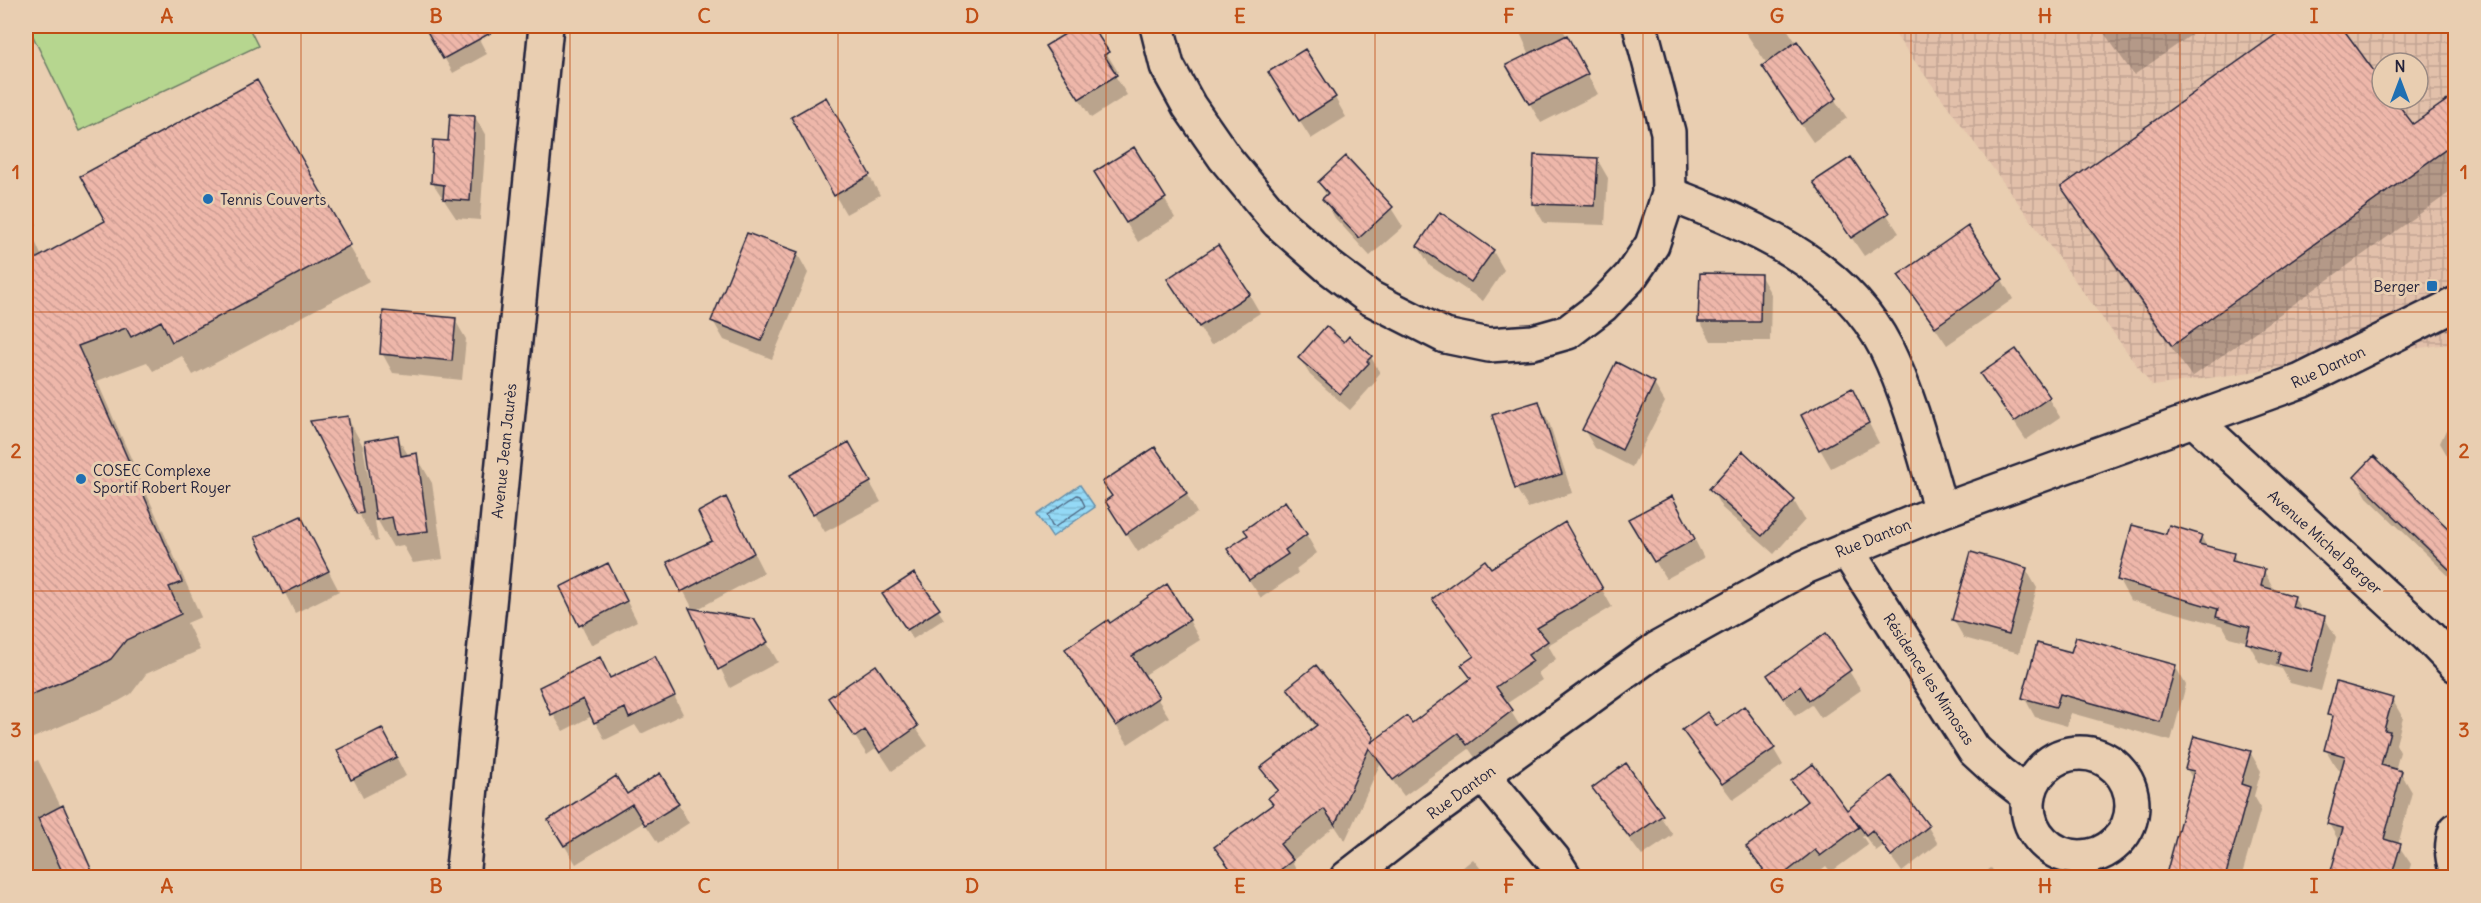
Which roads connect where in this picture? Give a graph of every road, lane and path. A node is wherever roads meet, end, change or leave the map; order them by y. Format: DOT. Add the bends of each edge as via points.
graph roads {
  1 [pos="546,26"];
  2 [pos="1157,26"];
  3 [pos="1640,26"];
  4 [pos="1669,194"];
  5 [pos="2456,304"];
  6 [pos="2194,420"];
  7 [pos="1941,511"];
  8 [pos="1846,549"];
  9 [pos="2456,665"];
  10 [pos="1484,775"];
  11 [pos="2029,796"];
  12 [pos="2456,830"];
  13 [pos="2456,869"];
  14 [pos="462,878"];
  15 [pos="1347,878"];
  16 [pos="1565,878"];
  1 -- 14 [label="street, Avenue Jean Jaurès"];
  2 -- 4 [label="street" via="1167,66 1189,106 1225,158 1278,222 1370,298 1445,336 1489,345 1533,342 1568,332 1602,306 1629,277 1652,245"];
  3 -- 4 [label="street" via="1668,132"];
  4 -- 7 [label="street" via="1736,220 1790,248 1829,277 1860,308 1885,346 1903,389"];
  5 -- 6 [label="street, Rue Danton" via="2301,381"];
  6 -- 7 [label="street, Rue Danton"];
  6 -- 9 [label="street, Avenue Michel Berger"];
  7 -- 8 [label="street, Rue Danton"];
  8 -- 10 [label="street, Rue Danton" via="1805,567 1657,649"];
  8 -- 11 [label="street, Résidence les Mimosas" via="1974,750"];
  10 -- 15 [label="street, Rue Danton"];
  10 -- 16 [label="street"];
  12 -- 13 [label="street" via="2451,842"];
}
